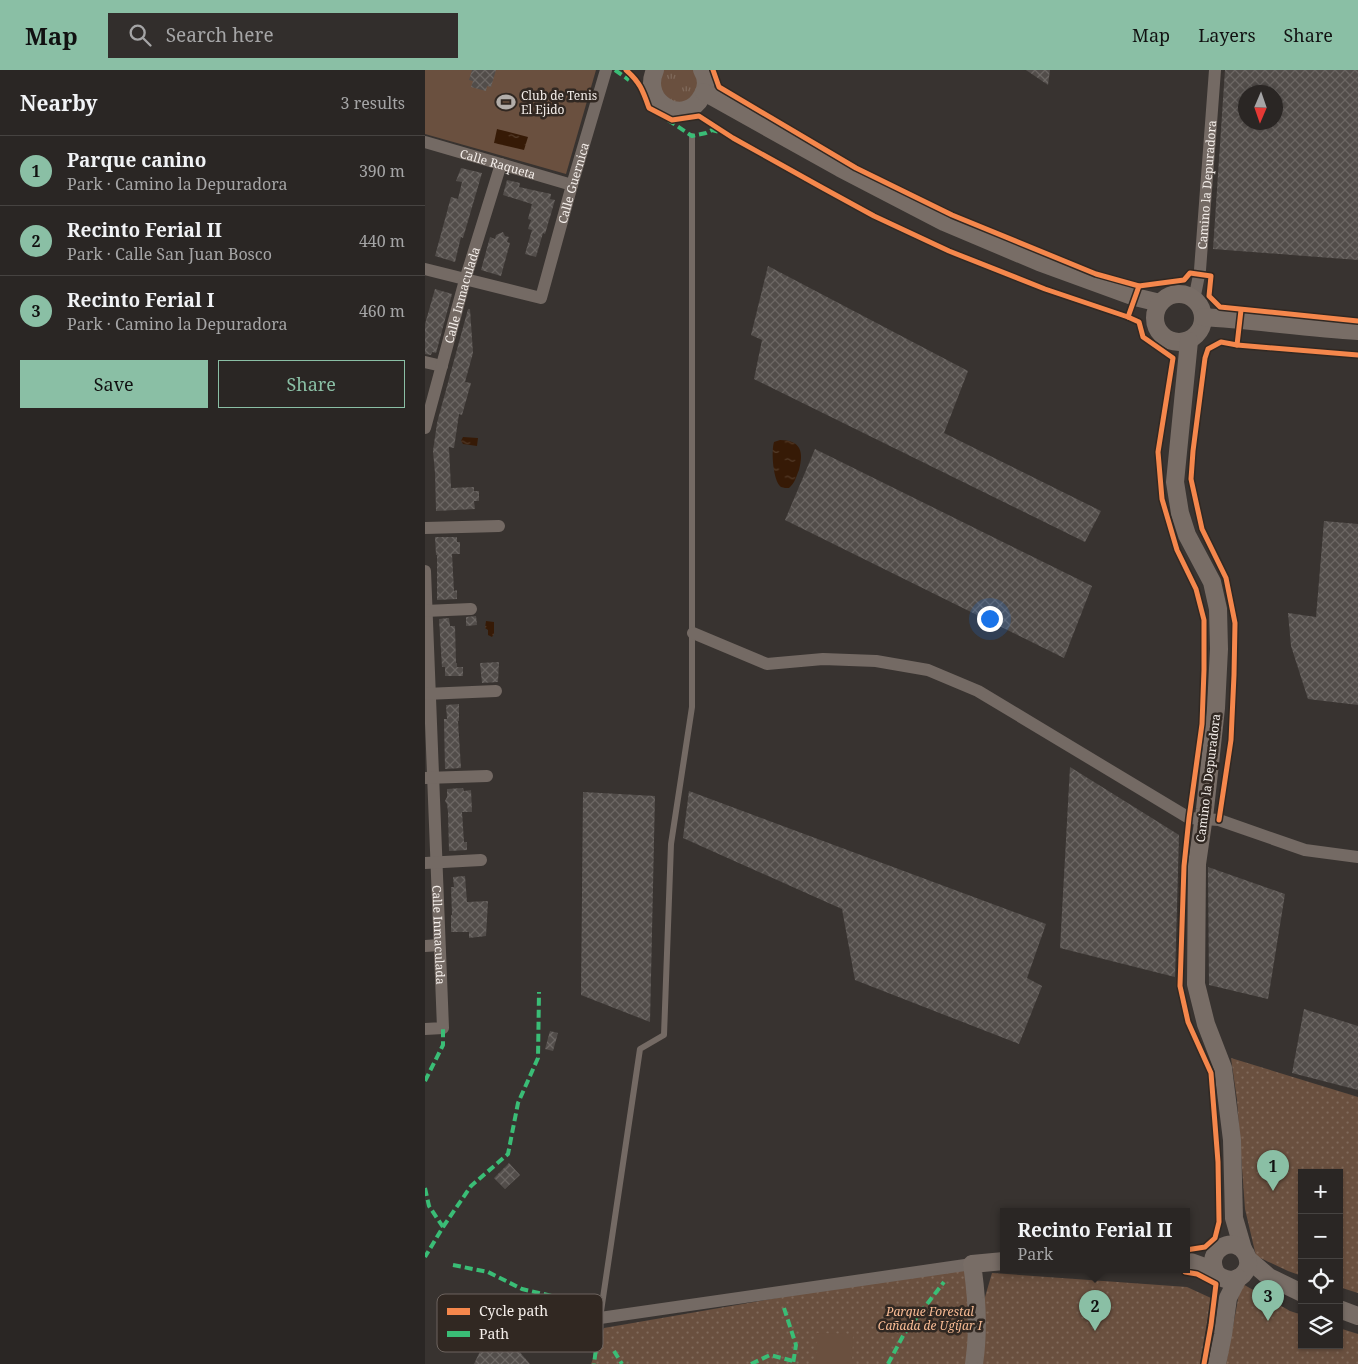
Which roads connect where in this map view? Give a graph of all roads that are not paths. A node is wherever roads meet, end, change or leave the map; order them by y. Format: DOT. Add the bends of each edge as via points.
graph roads {
  1 [pos="606,70"];
  2 [pos="702,70"];
  3 [pos="1215,70"];
  4 [pos="650,72"];
  5 [pos="704,92"];
  6 [pos="692,136"];
  7 [pos="425,142"];
  8 [pos="501,164"];
  9 [pos="571,185"];
  10 [pos="425,270"];
  11 [pos="465,280"];
  12 [pos="1195,300"];
  13 [pos="1160,303"];
  14 [pos="1203,317"];
  15 [pos="1358,332"];
  16 [pos="1189,341"];
  17 [pos="425,362"];
  18 [pos="442,366"];
  19 [pos="425,428"];
  20 [pos="499,526"];
  21 [pos="425,528"];
  22 [pos="425,571"];
  23 [pos="471,609"];
  24 [pos="426,611"];
  25 [pos="693,633"];
  26 [pos="496,691"];
  27 [pos="427,694"];
  28 [pos="487,776"];
  29 [pos="429,778"];
  30 [pos="1203,818"];
  31 [pos="1358,857"];
  32 [pos="481,860"];
  33 [pos="430,863"];
  34 [pos="439,945"];
  35 [pos="425,946"];
  36 [pos="425,1029"];
  37 [pos="1234,1218"];
  38 [pos="1219,1249"];
  39 [pos="1190,1260"];
  40 [pos="1000,1261"];
  41 [pos="1190,1262"];
  42 [pos="972,1264"];
  43 [pos="1235,1269"];
  44 [pos="1298,1291"];
  45 [pos="603,1298"];
  46 [pos="1343,1310"];
  47 [pos="1358,1316"];
  48 [pos="603,1318"];
  49 [pos="974,1364"];
  50 [pos="1217,1364"];
  1 -- 9 [label="street, Calle Guernica"];
  2 -- 5 [label="street" via="706,84"];
  3 -- 12 [label="street, Camino la Depuradora"];
  4 -- 5 [label="street" via="653,95 666,108 684,110 700,100"];
  5 -- 13 [label="street" via="944,222 1039,262"];
  6 -- 25 [label="lane"];
  7 -- 8 [label="street, Calle Raqueta"];
  8 -- 9 [label="street, Calle Raqueta"];
  8 -- 11 [label="street, Calle Inmaculada"];
  9 -- 11 [label="street, Calle Guernica" via="541,298"];
  10 -- 11 [label="street"];
  11 -- 18 [label="street, Calle Inmaculada"];
  12 -- 13 [label="street" via="1176,294"];
  12 -- 14 [label="street"];
  13 -- 16 [label="street" via="1155,313 1159,333 1173,342"];
  14 -- 15 [label="street"];
  14 -- 16 [label="street" via="1201,329"];
  16 -- 30 [label="street, Camino la Depuradora" via="1175,482 1187,535 1212,582 1218,609 1216,708"];
  17 -- 18 [label="street"];
  18 -- 19 [label="street, Calle Inmaculada"];
  20 -- 21 [label="street"];
  22 -- 24 [label="street, Calle Inmaculada"];
  23 -- 24 [label="street"];
  24 -- 27 [label="street, Calle Inmaculada"];
  25 -- 30 [label="street" via="767,664 832,659 876,661 928,670 978,691 1189,818"];
  25 -- 45 [label="lane" via="692,707 671,844 664,1035 640,1049"];
  26 -- 27 [label="street"];
  27 -- 29 [label="street, Calle Inmaculada"];
  28 -- 29 [label="street"];
  29 -- 33 [label="street, Calle Inmaculada"];
  30 -- 31 [label="street" via="1219,820 1305,850"];
  30 -- 37 [label="street, Camino la Depuradora" via="1197,864 1196,984 1206,1024 1223,1068 1232,1140"];
  32 -- 33 [label="street"];
  33 -- 34 [label="street, Calle Inmaculada"];
  34 -- 35 [label="street"];
  34 -- 36 [label="street, Calle Inmaculada" via="443,1028"];
  37 -- 38 [label="street, Camino la Depuradora"];
  37 -- 43 [label="street, Camino la Depuradora"];
  38 -- 39 [label="street"];
  38 -- 43 [label="street" via="1232,1245"];
  38 -- 43 [label="street" via="1214,1256 1213,1268"];
  40 -- 42 [label="street"];
  41 -- 43 [label="street"];
  42 -- 48 [label="street"];
  42 -- 49 [label="street" via="976,1292"];
  43 -- 44 [label="street" via="1269,1277"];
  43 -- 50 [label="street, Camino la Depuradora"];
  46 -- 47 [label="street"];
}
